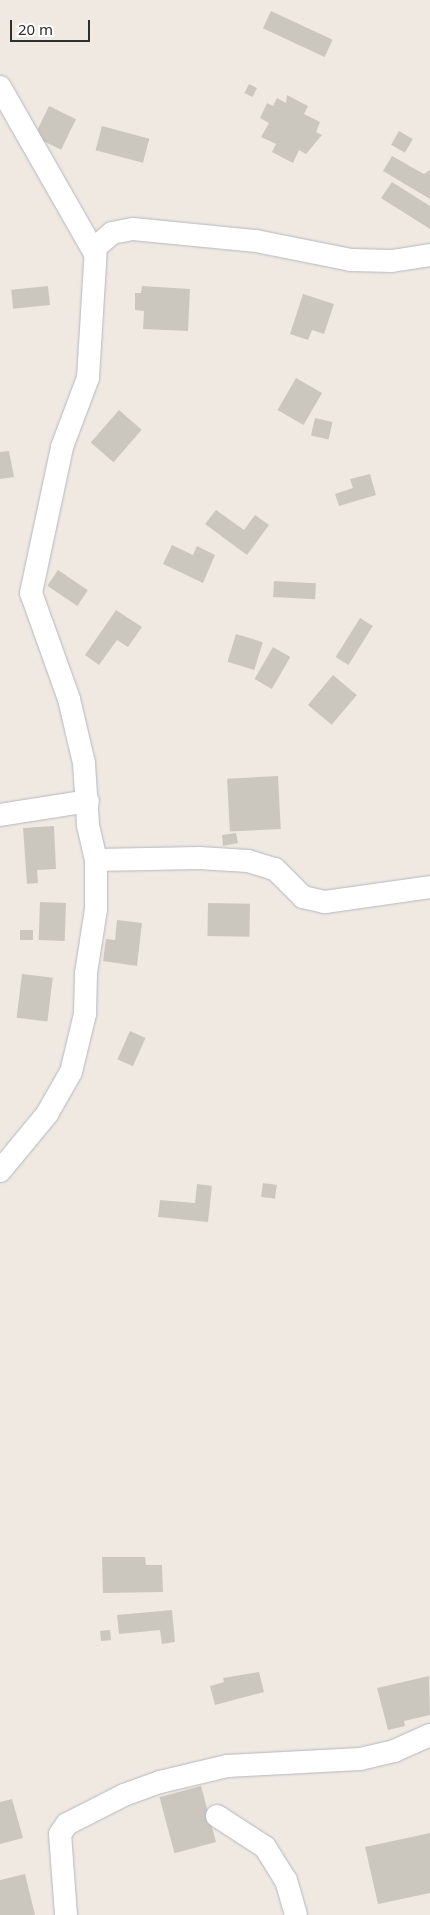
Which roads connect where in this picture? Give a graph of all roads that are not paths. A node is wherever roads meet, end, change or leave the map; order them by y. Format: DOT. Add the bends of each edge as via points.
graph roads {
  1 [pos="0,87"];
  2 [pos="94,252"];
  3 [pos="430,255"];
  4 [pos="88,800"];
  5 [pos="0,815"];
  6 [pos="96,860"];
  7 [pos="430,887"];
  8 [pos="0,1171"];
  9 [pos="430,1735"];
  10 [pos="217,1816"];
  11 [pos="66,1915"];
  12 [pos="296,1915"];
  1 -- 2 [label="street"];
  2 -- 3 [label="street" via="105,237 133,229 256,241 351,260 392,260"];
  2 -- 4 [label="street" via="88,378 62,446 31,592 69,699 84,763"];
  4 -- 5 [label="street"];
  4 -- 6 [label="street"];
  6 -- 7 [label="street" via="199,858 257,863 282,874 303,897 320,902"];
  6 -- 8 [label="street" via="96,909 78,1050 57,1099"];
  9 -- 11 [label="street" via="394,1751 360,1759 227,1766 124,1794 62,1830"];
  10 -- 12 [label="street" via="264,1847 286,1880"];
}
